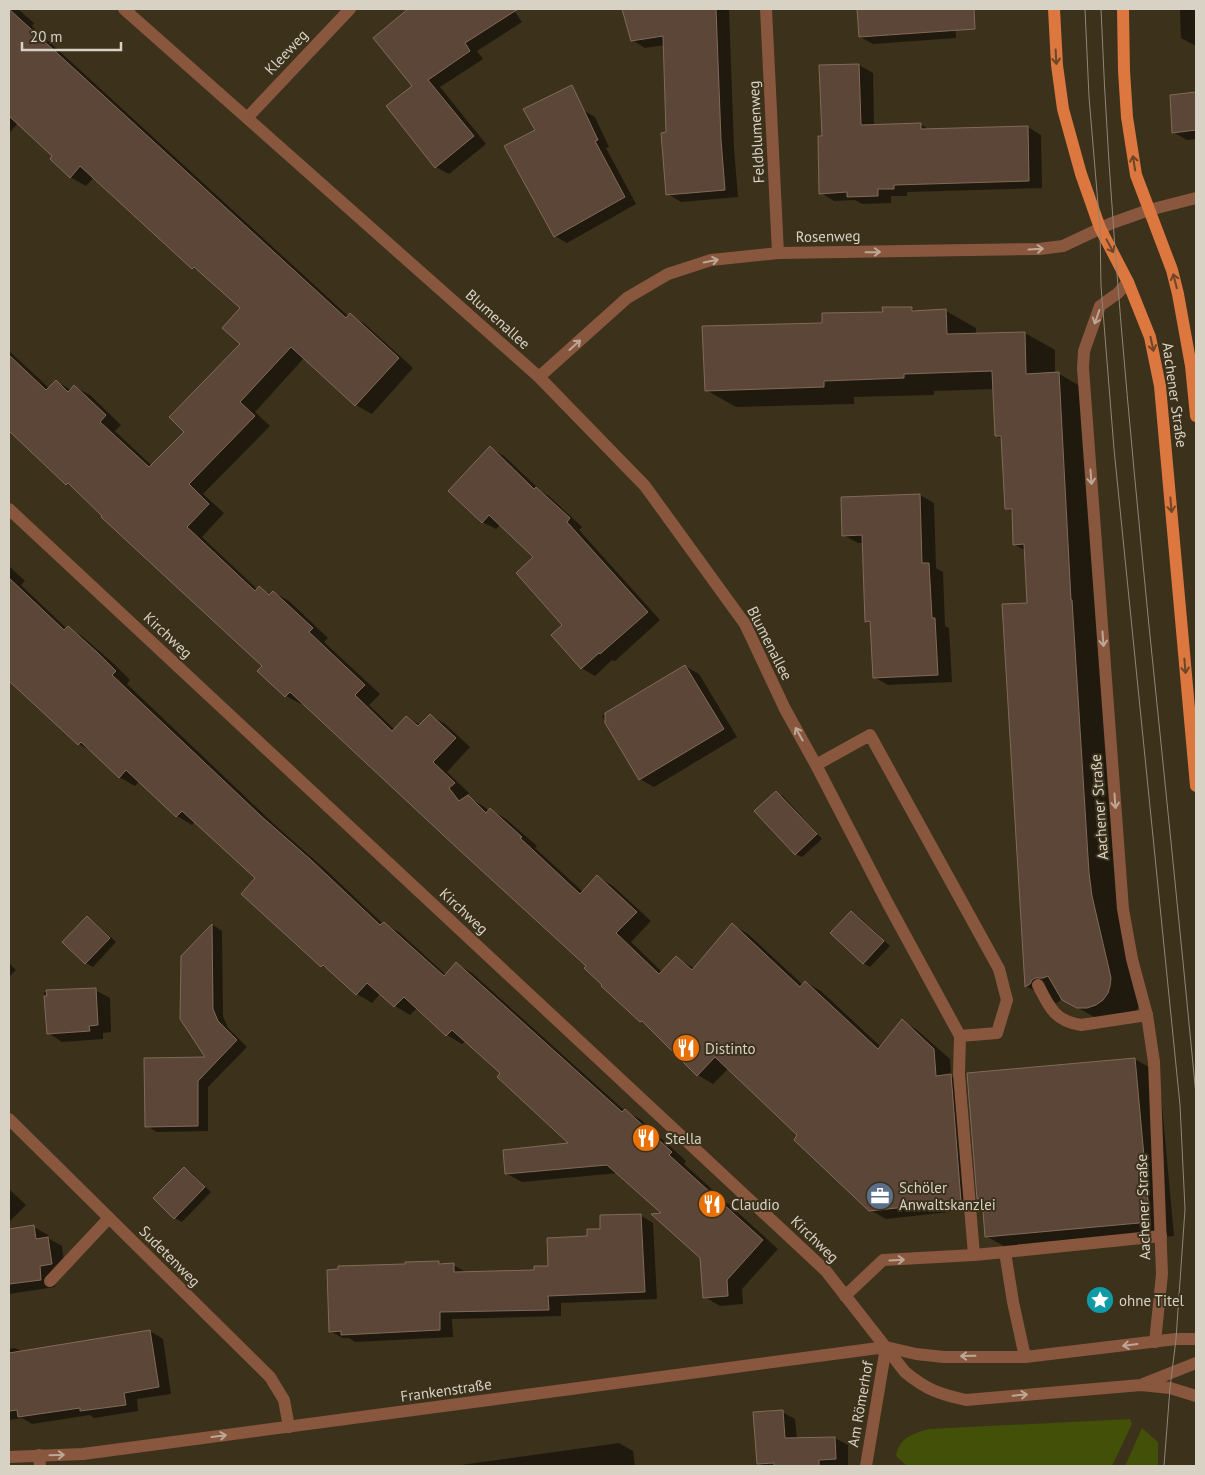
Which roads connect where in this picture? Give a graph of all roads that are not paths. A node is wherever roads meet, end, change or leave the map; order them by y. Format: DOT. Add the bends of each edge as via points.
graph roads {
  1 [pos="124,9"];
  2 [pos="350,9"];
  3 [pos="766,9"];
  4 [pos="1054,9"];
  5 [pos="1123,9"];
  6 [pos="247,118"];
  7 [pos="1196,198"];
  8 [pos="1149,210"];
  9 [pos="1100,228"];
  10 [pos="778,253"];
  11 [pos="1128,282"];
  12 [pos="539,377"];
  13 [pos="1196,416"];
  14 [pos="9,509"];
  15 [pos="814,762"];
  16 [pos="1196,786"];
  17 [pos="1038,985"];
  18 [pos="1147,1015"];
  19 [pos="960,1036"];
  20 [pos="9,1120"];
  21 [pos="109,1218"];
  22 [pos="1161,1236"];
  23 [pos="1005,1252"];
  24 [pos="974,1255"];
  25 [pos="50,1281"];
  26 [pos="845,1296"];
  27 [pos="1196,1339"];
  28 [pos="1155,1342"];
  29 [pos="886,1347"];
  30 [pos="1025,1357"];
  31 [pos="1196,1363"];
  32 [pos="1141,1385"];
  33 [pos="1196,1396"];
  34 [pos="290,1427"];
  35 [pos="9,1457"];
  36 [pos="39,1461"];
  37 [pos="866,1466"];
  1 -- 6 [label="street, Blumenallee"];
  2 -- 6 [label="street, Kleeweg"];
  3 -- 10 [label="street, Feldblumenweg"];
  4 -- 9 [label="main road, Aachener Straße, one-way" via="1063,108"];
  8 -- 5 [label="main road, Aachener Straße, one-way" via="1136,174 1127,117"];
  6 -- 12 [label="street, Blumenallee"];
  7 -- 8 [label="street"];
  8 -- 9 [label="street, Rosenweg"];
  13 -- 8 [label="main road, Aachener Straße, one-way" via="1192,366 1178,294"];
  10 -- 9 [label="street, Rosenweg, one-way" via="1039,249 1063,246"];
  9 -- 11 [label="main road, Aachener Straße, one-way"];
  12 -- 10 [label="street, Rosenweg, one-way" via="627,298 668,274 711,260"];
  11 -- 16 [label="main road, Aachener Straße, one-way" via="1150,337 1160,386"];
  11 -- 18 [label="street, Aachener Straße, one-way" via="1100,306 1084,351 1083,368 1123,909"];
  15 -- 12 [label="street, Blumenallee, one-way" via="745,624 644,486"];
  14 -- 26 [label="street, Kirchweg" via="796,1242 826,1271"];
  15 -- 19 [label="street, Blumenallee"];
  15 -- 19 [label="street" via="870,734 999,969 1007,1000 997,1033"];
  17 -- 18 [label="street" via="1050,1008 1059,1018 1072,1024 1081,1026"];
  18 -- 22 [label="street, Aachener Straße" via="1154,1062"];
  19 -- 24 [label="street" via="959,1074"];
  20 -- 21 [label="street, Sudetenweg"];
  21 -- 25 [label="street"];
  21 -- 34 [label="street, Sudetenweg" via="270,1377 284,1400"];
  22 -- 23 [label="street"];
  22 -- 28 [label="street, Aachener Straße" via="1162,1274"];
  23 -- 24 [label="street"];
  23 -- 30 [label="street"];
  26 -- 24 [label="street, one-way" via="882,1260"];
  26 -- 29 [label="street, Kirchweg"];
  27 -- 28 [label="street"];
  28 -- 30 [label="street, one-way"];
  30 -- 29 [label="street, one-way" via="944,1357"];
  29 -- 32 [label="street, Kirchweg, one-way" via="905,1372 920,1384 940,1394 966,1400"];
  29 -- 34 [label="street, Frankenstraße"];
  29 -- 37 [label="street, Am Römerhof"];
  31 -- 32 [label="street, Kirchweg"];
  32 -- 33 [label="street, Kirchweg" via="1170,1388"];
  36 -- 34 [label="street, Frankenstraße, one-way"];
  35 -- 36 [label="street, Frankenstraße"];
}
